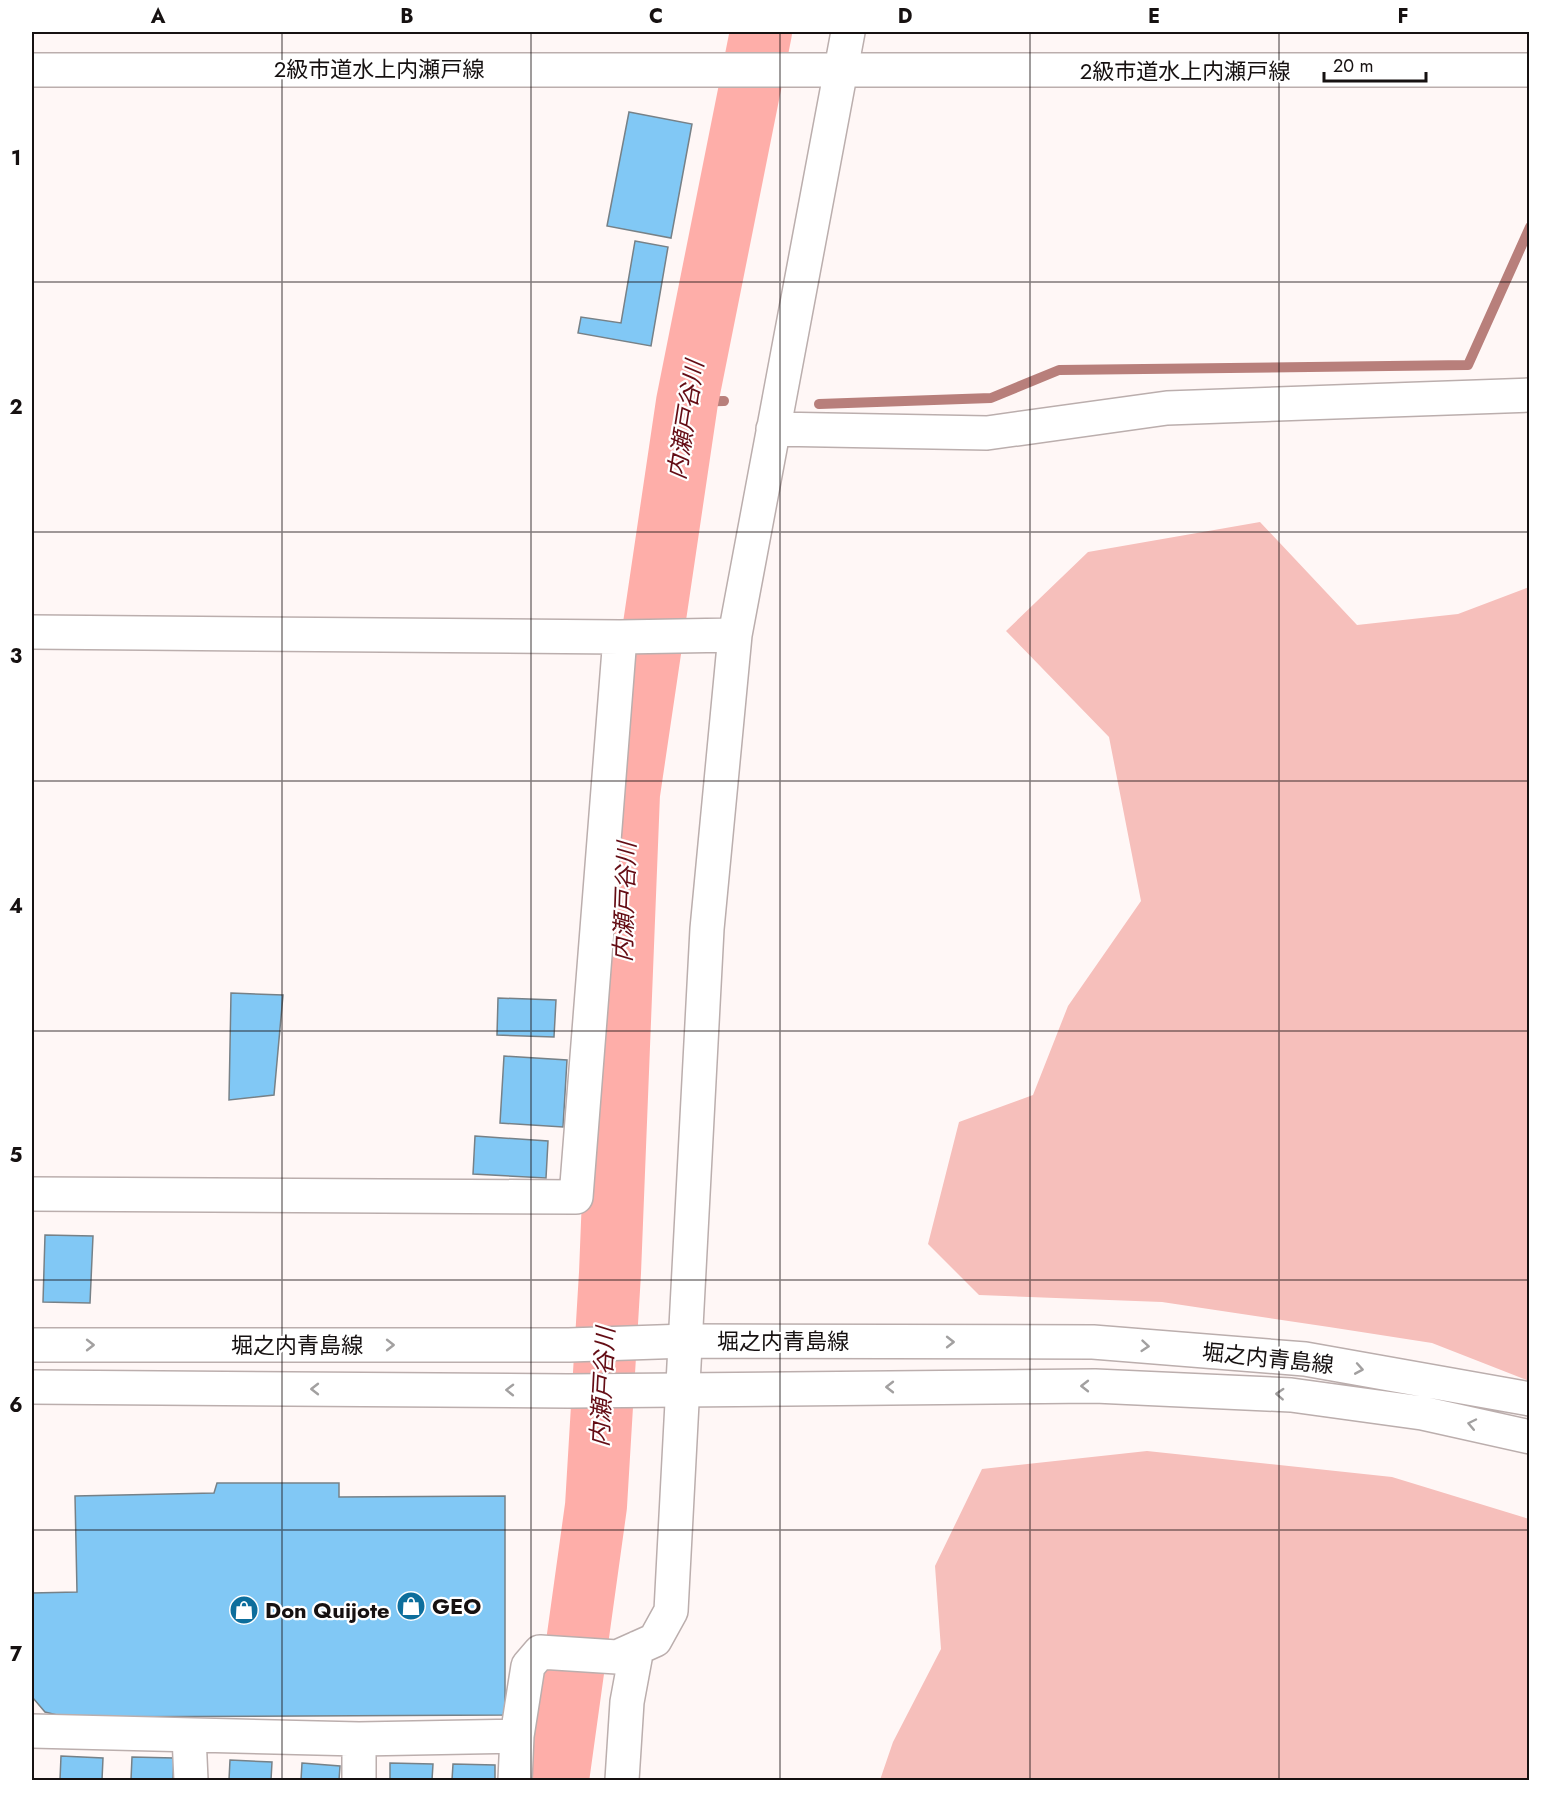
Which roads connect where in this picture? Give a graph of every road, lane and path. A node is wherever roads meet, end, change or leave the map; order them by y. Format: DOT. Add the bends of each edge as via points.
graph roads {
  1 [pos="848,32"];
  2 [pos="32,70"];
  3 [pos="1530,70"];
  4 [pos="841,72"];
  5 [pos="1530,395"];
  6 [pos="773,429"];
  7 [pos="32,632"];
  8 [pos="735,635"];
  9 [pos="620,637"];
  10 [pos="32,1194"];
  11 [pos="687,1341"];
  12 [pos="32,1345"];
  13 [pos="32,1387"];
  14 [pos="685,1388"];
  15 [pos="1530,1399"];
  16 [pos="1530,1437"];
  17 [pos="627,1653"];
  18 [pos="32,1731"];
  19 [pos="189,1736"];
  20 [pos="518,1736"];
  21 [pos="359,1739"];
  22 [pos="191,1780"];
  23 [pos="359,1780"];
  24 [pos="515,1780"];
  25 [pos="622,1780"];
  1 -- 4 [label="street"];
  2 -- 4 [label="street, 2級市道水上内瀬戸線"];
  3 -- 4 [label="street, 2級市道水上内瀬戸線"];
  4 -- 6 [label="street"];
  5 -- 6 [label="street" via="1167,408 987,433"];
  6 -- 8 [label="street"];
  7 -- 9 [label="street"];
  8 -- 9 [label="street"];
  8 -- 11 [label="street" via="707,929"];
  9 -- 10 [label="street" via="576,1197"];
  12 -- 11 [label="street, 堀之内青島線, one-way" via="569,1345"];
  11 -- 14 [label="street"];
  11 -- 15 [label="street, 堀之内青島線, one-way" via="1093,1342 1305,1359"];
  14 -- 13 [label="street, 堀之内青島線, one-way" via="568,1391"];
  16 -- 14 [label="street, 堀之内青島線, one-way" via="1422,1413 1291,1395 1095,1386"];
  14 -- 17 [label="street" via="671,1611 655,1640"];
  17 -- 20 [label="street" via="540,1652 528,1665"];
  17 -- 25 [label="street"];
  18 -- 19 [label="street"];
  19 -- 21 [label="street"];
  19 -- 22 [label="street"];
  20 -- 21 [label="street"];
  20 -- 24 [label="street"];
  21 -- 23 [label="street"];
}
